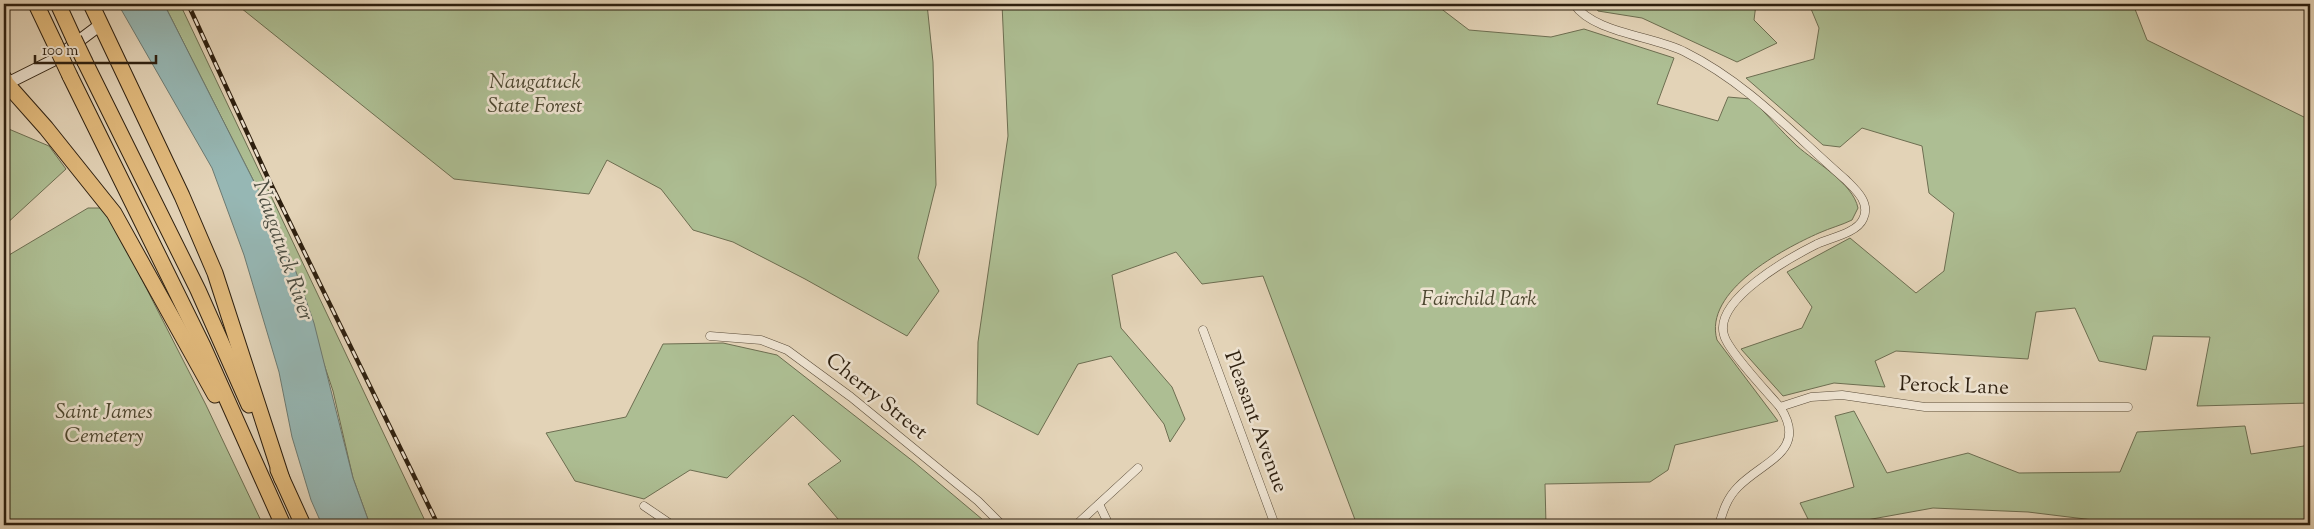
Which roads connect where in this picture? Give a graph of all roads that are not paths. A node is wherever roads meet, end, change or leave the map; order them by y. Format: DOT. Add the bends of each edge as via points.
graph roads {
  1 [pos="36,4"];
  2 [pos="58,4"];
  3 [pos="91,4"];
  4 [pos="1574,4"];
  5 [pos="100,25"];
  6 [pos="5,82"];
  7 [pos="1203,330"];
  8 [pos="710,336"];
  9 [pos="1780,407"];
  10 [pos="2128,408"];
  11 [pos="1138,468"];
  12 [pos="282,479"];
  13 [pos="270,495"];
  14 [pos="1099,504"];
  15 [pos="644,506"];
  16 [pos="283,525"];
  17 [pos="302,525"];
  18 [pos="672,525"];
  19 [pos="1002,525"];
  20 [pos="1076,525"];
  21 [pos="1109,525"];
  22 [pos="1275,525"];
  23 [pos="1720,525"];
  1 -- 13 [label="highway, bridge" via="199,337"];
  2 -- 12 [label="highway, bridge" via="198,290"];
  3 -- 5 [label="highway"];
  4 -- 9 [label="street" via="1594,21 1673,46 1730,78 1764,104 1846,180 1862,199 1865,211 1862,222 1781,264 1746,291 1726,315 1723,326 1726,341"];
  5 -- 6 [label="street" via="52,61"];
  5 -- 12 [label="highway" via="215,273"];
  6 -- 13 [label="highway" via="114,212"];
  7 -- 22 [label="street, Pleasant Avenue"];
  8 -- 19 [label="street, Cherry Street" via="761,340 787,350 851,397 964,489"];
  9 -- 10 [label="street, Perock Lane" via="1810,397 1842,395 1925,407"];
  9 -- 23 [label="street" via="1790,432 1786,447 1732,494 1725,505"];
  11 -- 14 [label="street"];
  12 -- 17 [label="highway"];
  13 -- 16 [label="highway"];
  14 -- 20 [label="street"];
  14 -- 21 [label="street"];
  15 -- 18 [label="street"];
}
